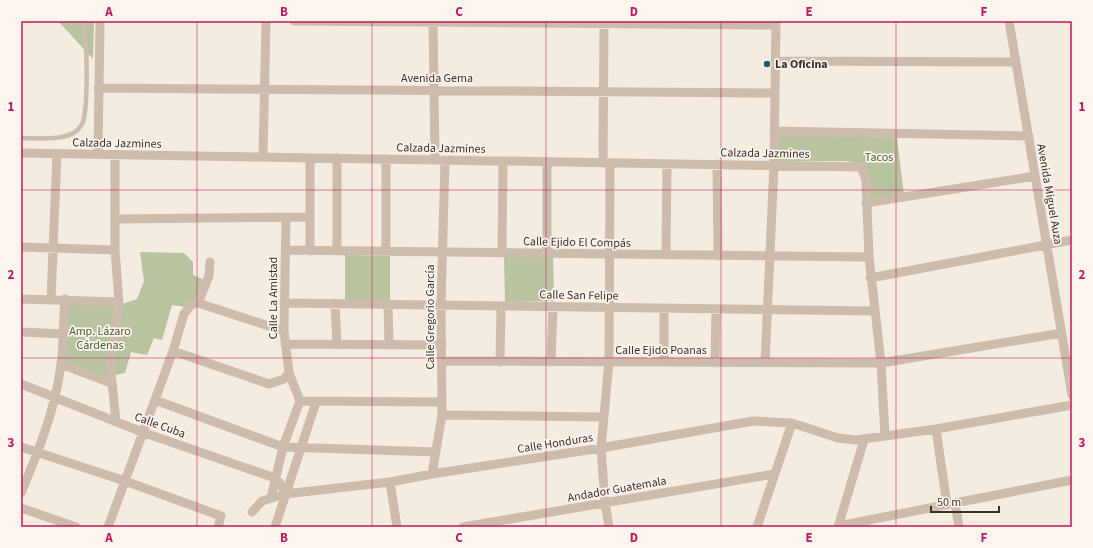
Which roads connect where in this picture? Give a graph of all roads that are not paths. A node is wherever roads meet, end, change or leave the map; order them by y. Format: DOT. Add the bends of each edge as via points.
graph roads {
  1 [pos="82,21"];
  2 [pos="100,21"];
  3 [pos="266,21"];
  4 [pos="294,21"];
  5 [pos="1009,21"];
  6 [pos="433,22"];
  7 [pos="604,22"];
  8 [pos="776,23"];
  9 [pos="775,61"];
  10 [pos="1016,62"];
  11 [pos="98,88"];
  12 [pos="265,90"];
  13 [pos="435,90"];
  14 [pos="603,91"];
  15 [pos="775,92"];
  16 [pos="774,131"];
  17 [pos="1028,136"];
  18 [pos="21,138"];
  19 [pos="21,153"];
  20 [pos="58,154"];
  21 [pos="98,154"];
  22 [pos="115,155"];
  23 [pos="264,157"];
  24 [pos="310,158"];
  25 [pos="337,158"];
  26 [pos="386,159"];
  27 [pos="435,160"];
  28 [pos="445,160"];
  29 [pos="504,161"];
  30 [pos="548,162"];
  31 [pos="607,163"];
  32 [pos="667,164"];
  33 [pos="717,164"];
  34 [pos="774,165"];
  35 [pos="1035,176"];
  36 [pos="866,203"];
  37 [pos="309,217"];
  38 [pos="286,218"];
  39 [pos="114,219"];
  40 [pos="1072,240"];
  41 [pos="1047,244"];
  42 [pos="21,247"];
  43 [pos="53,249"];
  44 [pos="115,250"];
  45 [pos="286,250"];
  46 [pos="310,251"];
  47 [pos="337,251"];
  48 [pos="386,252"];
  49 [pos="443,252"];
  50 [pos="502,253"];
  51 [pos="548,254"];
  52 [pos="609,254"];
  53 [pos="666,255"];
  54 [pos="718,256"];
  55 [pos="768,256"];
  56 [pos="868,258"];
  57 [pos="210,262"];
  58 [pos="870,278"];
  59 [pos="21,299"];
  60 [pos="51,299"];
  61 [pos="64,299"];
  62 [pos="119,302"];
  63 [pos="284,303"];
  64 [pos="336,303"];
  65 [pos="195,304"];
  66 [pos="388,304"];
  67 [pos="441,305"];
  68 [pos="501,306"];
  69 [pos="554,306"];
  70 [pos="610,307"];
  71 [pos="664,308"];
  72 [pos="716,308"];
  73 [pos="767,309"];
  74 [pos="874,311"];
  75 [pos="284,331"];
  76 [pos="21,332"];
  77 [pos="1062,333"];
  78 [pos="63,334"];
  79 [pos="285,344"];
  80 [pos="338,345"];
  81 [pos="389,345"];
  82 [pos="442,345"];
  83 [pos="173,351"];
  84 [pos="442,361"];
  85 [pos="500,362"];
  86 [pos="551,362"];
  87 [pos="609,362"];
  88 [pos="664,362"];
  89 [pos="715,363"];
  90 [pos="765,363"];
  91 [pos="61,364"];
  92 [pos="881,364"];
  93 [pos="289,373"];
  94 [pos="21,384"];
  95 [pos="111,384"];
  96 [pos="1072,395"];
  97 [pos="55,398"];
  98 [pos="155,400"];
  99 [pos="300,401"];
  100 [pos="316,402"];
  101 [pos="442,402"];
  102 [pos="1072,405"];
  103 [pos="442,415"];
  104 [pos="602,417"];
  105 [pos="116,422"];
  106 [pos="792,423"];
  107 [pos="936,429"];
  108 [pos="142,432"];
  109 [pos="885,436"];
  110 [pos="864,440"];
  111 [pos="21,447"];
  112 [pos="283,447"];
  113 [pos="300,448"];
  114 [pos="601,448"];
  115 [pos="436,452"];
  116 [pos="37,453"];
  117 [pos="432,474"];
  118 [pos="774,474"];
  119 [pos="276,480"];
  120 [pos="1072,480"];
  121 [pos="125,481"];
  122 [pos="390,482"];
  123 [pos="21,493"];
  124 [pos="285,494"];
  125 [pos="271,498"];
  126 [pos="605,503"];
  127 [pos="951,504"];
  128 [pos="21,508"];
  129 [pos="252,512"];
  130 [pos="485,525"];
  131 [pos="838,526"];
  132 [pos="76,527"];
  133 [pos="108,527"];
  134 [pos="218,527"];
  135 [pos="275,527"];
  136 [pos="397,527"];
  137 [pos="463,527"];
  138 [pos="609,527"];
  139 [pos="756,527"];
  140 [pos="960,527"];
  1 -- 18 [label="lane" via="86,44 82,123 77,131 68,136"];
  2 -- 11 [label="street"];
  3 -- 12 [label="street"];
  4 -- 6 [label="street"];
  5 -- 10 [label="street, Avenida Miguel Auza"];
  6 -- 7 [label="street"];
  6 -- 13 [label="street"];
  7 -- 8 [label="street"];
  7 -- 14 [label="street"];
  8 -- 9 [label="street"];
  9 -- 10 [label="street"];
  9 -- 15 [label="street"];
  10 -- 17 [label="street, Avenida Miguel Auza"];
  11 -- 12 [label="street, Avenida Gema"];
  11 -- 21 [label="street"];
  12 -- 13 [label="street, Avenida Gema"];
  12 -- 23 [label="street"];
  13 -- 14 [label="street, Avenida Gema"];
  13 -- 27 [label="street"];
  14 -- 15 [label="street, Avenida Gema"];
  14 -- 31 [label="street"];
  15 -- 16 [label="street"];
  16 -- 17 [label="street"];
  16 -- 34 [label="street"];
  17 -- 35 [label="street, Avenida Miguel Auza"];
  19 -- 20 [label="street, Calzada Jazmines"];
  20 -- 21 [label="street, Calzada Jazmines"];
  20 -- 43 [label="street"];
  21 -- 22 [label="street, Calzada Jazmines"];
  22 -- 23 [label="street, Calzada Jazmines"];
  22 -- 39 [label="street"];
  23 -- 24 [label="street, Calzada Jazmines"];
  24 -- 25 [label="street, Calzada Jazmines"];
  24 -- 37 [label="street"];
  25 -- 26 [label="street, Calzada Jazmines"];
  25 -- 47 [label="street"];
  26 -- 27 [label="street, Calzada Jazmines"];
  26 -- 48 [label="street"];
  27 -- 28 [label="street, Calzada Jazmines"];
  28 -- 29 [label="street, Calzada Jazmines"];
  28 -- 49 [label="street, Calle Gregorio García"];
  29 -- 30 [label="street, Calzada Jazmines"];
  29 -- 50 [label="street"];
  30 -- 31 [label="street, Calzada Jazmines"];
  30 -- 51 [label="street"];
  31 -- 32 [label="street, Calzada Jazmines"];
  31 -- 52 [label="street"];
  32 -- 33 [label="street, Calzada Jazmines"];
  32 -- 53 [label="street"];
  33 -- 34 [label="street, Calzada Jazmines"];
  33 -- 54 [label="street"];
  34 -- 36 [label="street, Calzada Jazmines" via="861,167 866,180"];
  34 -- 55 [label="street"];
  35 -- 36 [label="street"];
  35 -- 41 [label="street, Avenida Miguel Auza"];
  36 -- 56 [label="street"];
  37 -- 38 [label="street"];
  37 -- 46 [label="street"];
  38 -- 39 [label="street"];
  38 -- 45 [label="street, Calle La Amistad"];
  39 -- 44 [label="street"];
  40 -- 41 [label="street"];
  41 -- 58 [label="street"];
  41 -- 77 [label="street, Avenida Miguel Auza"];
  42 -- 43 [label="street"];
  43 -- 44 [label="street"];
  43 -- 60 [label="street"];
  44 -- 62 [label="street"];
  45 -- 46 [label="street, Calle Ejido El Compás"];
  45 -- 63 [label="street, Calle La Amistad"];
  46 -- 47 [label="street, Calle Ejido El Compás"];
  47 -- 48 [label="street, Calle Ejido El Compás"];
  48 -- 49 [label="street, Calle Ejido El Compás"];
  49 -- 50 [label="street, Calle Ejido El Compás"];
  49 -- 67 [label="street, Calle Gregorio García"];
  50 -- 51 [label="street, Calle Ejido El Compás"];
  51 -- 52 [label="street, Calle Ejido El Compás"];
  52 -- 53 [label="street, Calle Ejido El Compás"];
  52 -- 70 [label="street"];
  53 -- 54 [label="street, Calle Ejido El Compás"];
  54 -- 55 [label="street, Calle Ejido El Compás"];
  55 -- 56 [label="street, Calle Ejido El Compás"];
  55 -- 73 [label="street"];
  56 -- 58 [label="street"];
  57 -- 65 [label="street" via="209,276"];
  58 -- 74 [label="street"];
  59 -- 60 [label="street"];
  60 -- 61 [label="street"];
  61 -- 62 [label="street"];
  61 -- 78 [label="street"];
  62 -- 95 [label="street" via="110,362"];
  63 -- 64 [label="street, Calle San Felipe"];
  63 -- 75 [label="street, Calle La Amistad"];
  64 -- 66 [label="street, Calle San Felipe"];
  64 -- 80 [label="street"];
  65 -- 75 [label="street"];
  65 -- 83 [label="street" via="184,314"];
  66 -- 67 [label="street, Calle San Felipe"];
  66 -- 81 [label="street"];
  67 -- 68 [label="street, Calle San Felipe"];
  67 -- 82 [label="street, Calle Gregorio García"];
  68 -- 69 [label="street, Calle San Felipe"];
  68 -- 85 [label="street"];
  69 -- 70 [label="street, Calle San Felipe"];
  69 -- 86 [label="street"];
  70 -- 71 [label="street, Calle San Felipe"];
  70 -- 87 [label="street"];
  71 -- 72 [label="street, Calle San Felipe"];
  71 -- 88 [label="street"];
  72 -- 73 [label="street, Calle San Felipe"];
  72 -- 89 [label="street"];
  73 -- 74 [label="street, Calle San Felipe"];
  73 -- 90 [label="street"];
  74 -- 92 [label="street"];
  75 -- 79 [label="street, Calle La Amistad"];
  76 -- 78 [label="street"];
  77 -- 92 [label="street, Calle Ejido Poanas"];
  77 -- 96 [label="street, Avenida Miguel Auza"];
  78 -- 91 [label="street"];
  79 -- 80 [label="street"];
  79 -- 93 [label="street, Calle La Amistad"];
  80 -- 81 [label="street"];
  81 -- 82 [label="street"];
  82 -- 84 [label="street, Calle Gregorio García"];
  83 -- 93 [label="street" via="269,384 284,380"];
  83 -- 98 [label="street"];
  84 -- 85 [label="street, Calle Ejido Poanas"];
  84 -- 101 [label="street, Calle Gregorio García"];
  85 -- 86 [label="street, Calle Ejido Poanas"];
  86 -- 87 [label="street, Calle Ejido Poanas"];
  87 -- 88 [label="street, Calle Ejido Poanas"];
  87 -- 104 [label="street"];
  88 -- 89 [label="street, Calle Ejido Poanas"];
  89 -- 90 [label="street, Calle Ejido Poanas"];
  90 -- 92 [label="street, Calle Ejido Poanas"];
  91 -- 95 [label="street"];
  91 -- 97 [label="street"];
  92 -- 109 [label="street"];
  93 -- 99 [label="street, Calle La Amistad"];
  94 -- 97 [label="street, Calle Cuba"];
  95 -- 105 [label="street"];
  97 -- 105 [label="street, Calle Cuba"];
  97 -- 116 [label="street"];
  98 -- 108 [label="street"];
  98 -- 112 [label="street"];
  99 -- 100 [label="street"];
  99 -- 112 [label="street"];
  100 -- 101 [label="street"];
  100 -- 113 [label="street"];
  101 -- 103 [label="street, Calle Gregorio García"];
  102 -- 107 [label="street, Calle Honduras"];
  103 -- 104 [label="street"];
  103 -- 115 [label="street, Calle Gregorio García"];
  104 -- 114 [label="street"];
  105 -- 108 [label="street, Calle Cuba"];
  106 -- 110 [label="street, Calle Honduras" via="838,438"];
  106 -- 114 [label="street, Calle Honduras" via="753,421"];
  106 -- 118 [label="street"];
  107 -- 109 [label="street, Calle Honduras"];
  107 -- 127 [label="street"];
  108 -- 119 [label="street, Calle Cuba"];
  108 -- 121 [label="street"];
  109 -- 110 [label="street, Calle Honduras"];
  110 -- 131 [label="street"];
  111 -- 116 [label="street"];
  112 -- 113 [label="street"];
  112 -- 119 [label="street"];
  113 -- 115 [label="street"];
  113 -- 124 [label="street"];
  114 -- 117 [label="street, Calle Honduras"];
  114 -- 126 [label="street"];
  115 -- 117 [label="street, Calle Gregorio García"];
  116 -- 121 [label="street"];
  116 -- 123 [label="street"];
  117 -- 122 [label="street, Calle Honduras"];
  118 -- 126 [label="street, Andador Guatemala"];
  118 -- 139 [label="street"];
  119 -- 124 [label="street"];
  119 -- 125 [label="street"];
  120 -- 127 [label="street"];
  121 -- 133 [label="street"];
  121 -- 134 [label="street" via="221,516"];
  122 -- 124 [label="street, Calle Honduras"];
  122 -- 136 [label="street"];
  124 -- 125 [label="street, Calle Honduras"];
  124 -- 135 [label="street"];
  125 -- 129 [label="street, Calle Honduras" via="262,501"];
  126 -- 130 [label="street, Andador Guatemala"];
  126 -- 138 [label="street"];
  127 -- 131 [label="street"];
  127 -- 140 [label="street"];
  128 -- 132 [label="street"];
  130 -- 137 [label="street, Andador Guatemala"];
}
